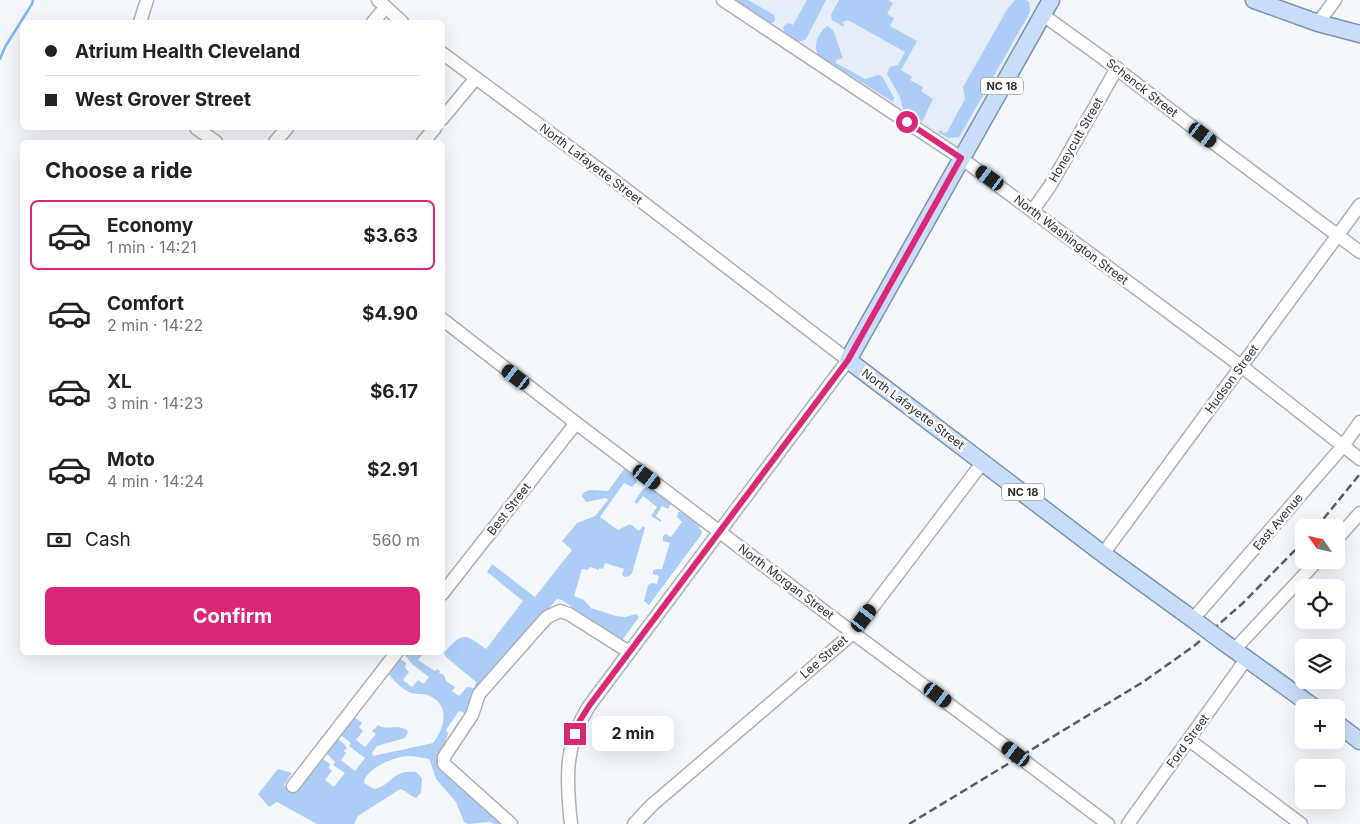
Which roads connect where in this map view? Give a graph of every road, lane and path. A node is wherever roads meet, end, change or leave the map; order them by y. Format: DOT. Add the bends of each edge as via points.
graph roads {
  1 [pos="147,0"];
  2 [pos="723,0"];
  3 [pos="1051,0"];
  4 [pos="1254,0"];
  5 [pos="1335,0"];
  6 [pos="381,4"];
  7 [pos="1043,15"];
  8 [pos="141,20"];
  9 [pos="375,20"];
  10 [pos="400,20"];
  11 [pos="1318,23"];
  12 [pos="1360,34"];
  13 [pos="445,55"];
  14 [pos="1117,68"];
  15 [pos="476,78"];
  16 [pos="445,115"];
  17 [pos="199,130"];
  18 [pos="285,130"];
  19 [pos="433,130"];
  20 [pos="213,140"];
  21 [pos="277,140"];
  22 [pos="425,140"];
  23 [pos="961,158"];
  24 [pos="1360,205"];
  25 [pos="1033,210"];
  26 [pos="1338,235"];
  27 [pos="1360,252"];
  28 [pos="445,321"];
  29 [pos="848,360"];
  30 [pos="1241,366"];
  31 [pos="1360,422"];
  32 [pos="576,423"];
  33 [pos="1343,446"];
  34 [pos="1360,459"];
  35 [pos="983,462"];
  36 [pos="1360,513"];
  37 [pos="1345,530"];
  38 [pos="719,532"];
  39 [pos="1103,554"];
  40 [pos="1310,569"];
  41 [pos="445,590"];
  42 [pos="1196,621"];
  43 [pos="852,633"];
  44 [pos="1235,650"];
  45 [pos="629,652"];
  46 [pos="395,655"];
  47 [pos="1303,699"];
  48 [pos="1345,730"];
  49 [pos="1189,740"];
  50 [pos="1360,741"];
  51 [pos="293,786"];
  52 [pos="511,824"];
  53 [pos="571,824"];
  54 [pos="634,824"];
  55 [pos="1108,824"];
  56 [pos="1128,824"];
  57 [pos="1301,824"];
  1 -- 8 [label="street"];
  2 -- 23 [label="street, North Washington Street"];
  3 -- 7 [label="main road, NC 18"];
  4 -- 11 [label="main road"];
  5 -- 11 [label="street"];
  6 -- 9 [label="street"];
  6 -- 10 [label="street"];
  7 -- 14 [label="street, Schenck Street"];
  7 -- 23 [label="main road, NC 18"];
  11 -- 12 [label="main road"];
  13 -- 15 [label="street, North Lafayette Street"];
  14 -- 25 [label="street, Honeycutt Street"];
  14 -- 26 [label="street, Schenck Street"];
  15 -- 16 [label="street"];
  15 -- 29 [label="street, North Lafayette Street"];
  17 -- 20 [label="street"];
  18 -- 21 [label="street"];
  19 -- 22 [label="street"];
  23 -- 25 [label="street, North Washington Street"];
  23 -- 29 [label="main road, NC 18"];
  24 -- 26 [label="street, Hudson Street"];
  25 -- 30 [label="street, North Washington Street"];
  26 -- 27 [label="street, Schenck Street"];
  26 -- 30 [label="street, Hudson Street"];
  28 -- 32 [label="street, North Morgan Street"];
  29 -- 35 [label="main road, North Lafayette Street / NC 18"];
  29 -- 38 [label="street"];
  30 -- 33 [label="street, North Washington Street"];
  30 -- 39 [label="street, Hudson Street"];
  31 -- 33 [label="street, East Avenue"];
  32 -- 38 [label="street, North Morgan Street"];
  32 -- 41 [label="street, Best Street"];
  33 -- 34 [label="street, North Washington Street"];
  33 -- 42 [label="street, East Avenue"];
  35 -- 39 [label="main road, North Lafayette Street / NC 18"];
  35 -- 43 [label="street, Lee Street"];
  36 -- 37 [label="street"];
  38 -- 43 [label="street, North Morgan Street"];
  38 -- 45 [label="street"];
  39 -- 42 [label="main road, North Lafayette Street / NC 18"];
  40 -- 44 [label="street, Ford Street"];
  42 -- 44 [label="main road, North Lafayette Street / NC 18, bridge"];
  43 -- 54 [label="street, Lee Street"];
  43 -- 55 [label="street, North Morgan Street, bridge"];
  44 -- 47 [label="main road, North Lafayette Street / NC 18"];
  44 -- 49 [label="street, Ford Street"];
  45 -- 52 [label="street" via="569,614 550,614 479,694 472,715 444,757 444,764"];
  45 -- 53 [label="street" via="579,722 567,773"];
  46 -- 51 [label="street"];
  48 -- 50 [label="main road"];
  49 -- 56 [label="street, Ford Street"];
  49 -- 57 [label="street"];
}
